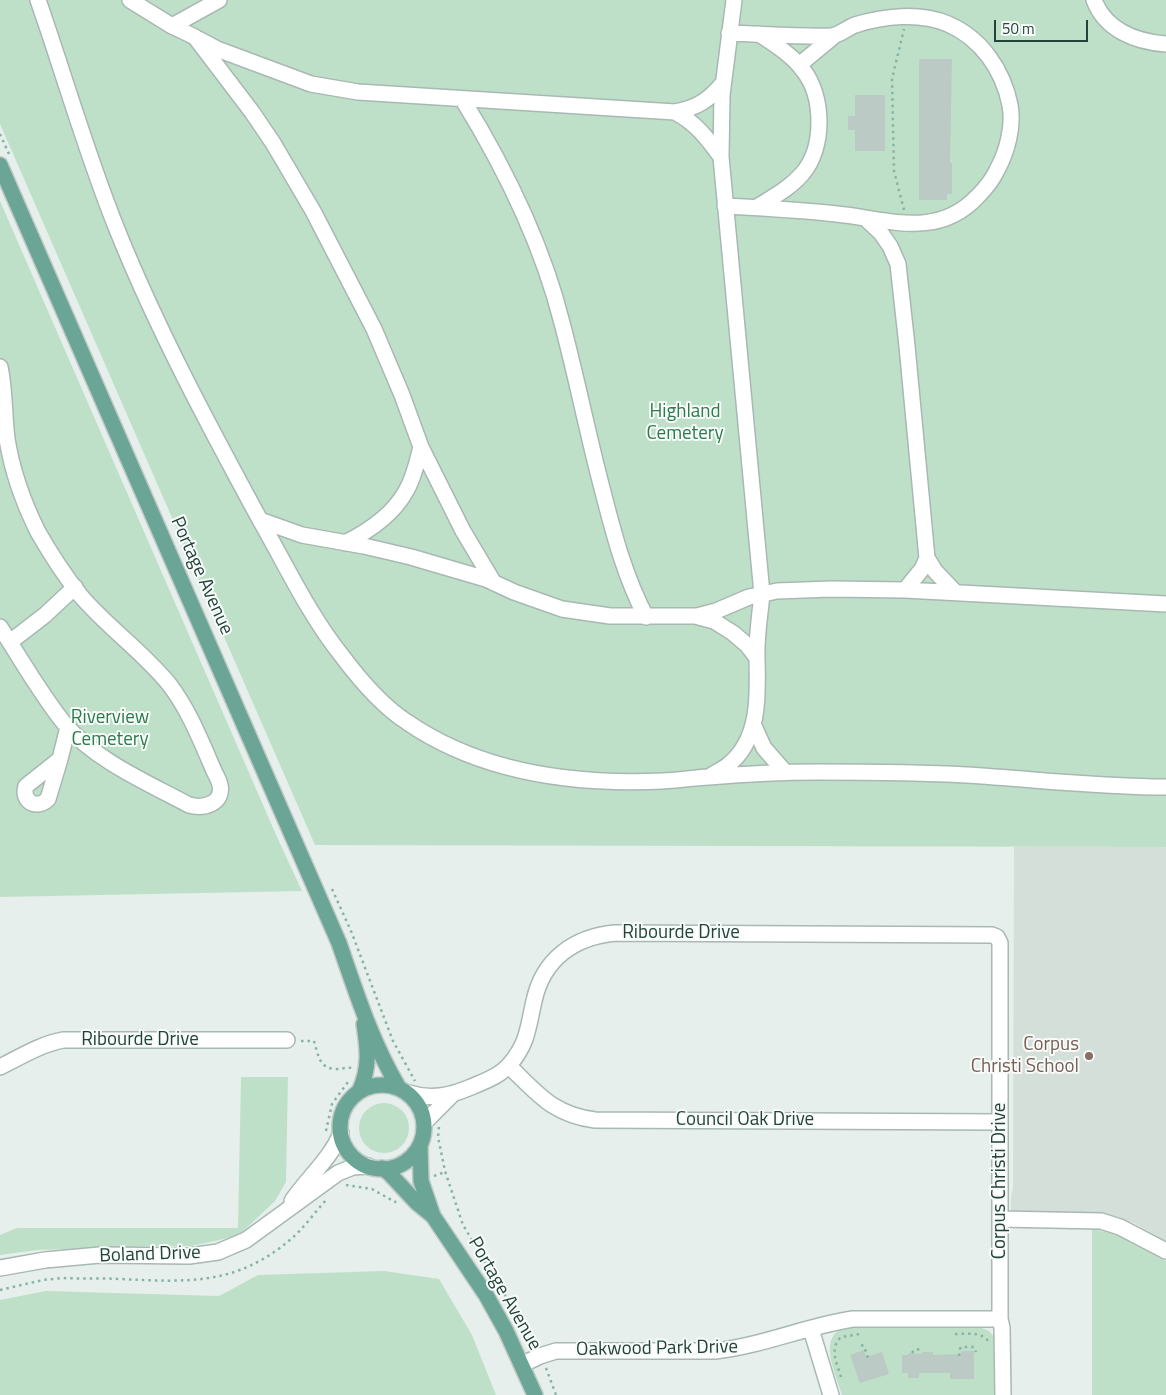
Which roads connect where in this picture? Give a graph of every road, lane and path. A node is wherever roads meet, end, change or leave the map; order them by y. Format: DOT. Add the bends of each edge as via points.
graph roads {
  1 [pos="38,0"];
  2 [pos="130,0"];
  3 [pos="219,0"];
  4 [pos="734,0"];
  5 [pos="1094,0"];
  6 [pos="907,17"];
  7 [pos="172,26"];
  8 [pos="729,33"];
  9 [pos="759,34"];
  10 [pos="834,36"];
  11 [pos="195,37"];
  12 [pos="1166,44"];
  13 [pos="798,65"];
  14 [pos="723,83"];
  15 [pos="463,100"];
  16 [pos="675,112"];
  17 [pos="721,156"];
  18 [pos="0,165"];
  19 [pos="725,206"];
  20 [pos="757,207"];
  21 [pos="865,218"];
  22 [pos="908,224"];
  23 [pos="0,367"];
  24 [pos="422,447"];
  25 [pos="260,520"];
  26 [pos="345,543"];
  27 [pos="927,558"];
  28 [pos="494,583"];
  29 [pos="75,587"];
  30 [pos="905,590"];
  31 [pos="955,592"];
  32 [pos="762,594"];
  33 [pos="1166,604"];
  34 [pos="695,616"];
  35 [pos="646,617"];
  36 [pos="0,627"];
  37 [pos="10,642"];
  38 [pos="757,658"];
  39 [pos="754,726"];
  40 [pos="68,727"];
  41 [pos="60,759"];
  42 [pos="785,772"];
  43 [pos="709,777"];
  44 [pos="1166,787"];
  45 [pos="997,936"];
  46 [pos="361,1006"];
  47 [pos="287,1040"];
  48 [pos="509,1066"];
  49 [pos="0,1067"];
  50 [pos="404,1090"];
  51 [pos="358,1092"];
  52 [pos="452,1096"];
  53 [pos="1000,1122"];
  54 [pos="432,1123"];
  55 [pos="341,1133"];
  56 [pos="325,1136"];
  57 [pos="420,1146"];
  58 [pos="375,1167"];
  59 [pos="445,1172"];
  60 [pos="430,1177"];
  61 [pos="344,1185"];
  62 [pos="399,1198"];
  63 [pos="287,1208"];
  64 [pos="433,1216"];
  65 [pos="1000,1219"];
  66 [pos="1166,1251"];
  67 [pos="0,1268"];
  68 [pos="1000,1318"];
  69 [pos="811,1329"];
  70 [pos="862,1334"];
  71 [pos="949,1334"];
  72 [pos="860,1345"];
  73 [pos="990,1345"];
  74 [pos="922,1349"];
  75 [pos="976,1352"];
  76 [pos="912,1354"];
  77 [pos="540,1356"];
  78 [pos="959,1356"];
  79 [pos="868,1358"];
  80 [pos="523,1364"];
  81 [pos="842,1381"];
  82 [pos="535,1395"];
  83 [pos="556,1395"];
  84 [pos="831,1395"];
  85 [pos="1003,1395"];
  1 -- 25 [label="street" via="119,234 184,374"];
  2 -- 7 [label="street"];
  3 -- 7 [label="street"];
  4 -- 8 [label="street"];
  5 -- 12 [label="street" via="1118,31 1148,42"];
  6 -- 10 [label="street" via="880,18"];
  6 -- 22 [label="path" via="892,79 894,171"];
  6 -- 22 [label="street" via="948,24 972,39 995,65 1010,107 1008,141 1003,159 985,188 967,208 949,218"];
  7 -- 11 [label="street"];
  8 -- 9 [label="street"];
  8 -- 14 [label="street"];
  9 -- 10 [label="street"];
  9 -- 13 [label="street"];
  10 -- 13 [label="street"];
  11 -- 15 [label="street" via="311,84 358,92"];
  11 -- 24 [label="street" via="252,112 295,180 374,329"];
  13 -- 20 [label="street" via="814,89 819,112 819,131 813,153 804,173"];
  14 -- 16 [label="street" via="707,100 691,109"];
  14 -- 17 [label="street"];
  15 -- 16 [label="street"];
  15 -- 35 [label="street" via="504,173 543,258 613,534"];
  16 -- 17 [label="street" via="690,120"];
  17 -- 19 [label="street"];
  18 -- 46 [label="main road, Portage Avenue" via="339,942"];
  19 -- 20 [label="street"];
  19 -- 32 [label="street"];
  20 -- 21 [label="street"];
  21 -- 22 [label="street"];
  21 -- 27 [label="street" via="881,233 898,264"];
  23 -- 29 [label="street" via="8,441 23,496 39,533"];
  24 -- 26 [label="street" via="407,490 398,504 384,518"];
  24 -- 28 [label="street" via="463,531"];
  25 -- 26 [label="street" via="302,535"];
  25 -- 43 [label="street" via="325,633 343,658 394,712 422,732 490,762 558,777 664,781"];
  26 -- 28 [label="street" via="411,557"];
  27 -- 30 [label="street"];
  27 -- 31 [label="street" via="934,571"];
  28 -- 35 [label="street" via="562,609"];
  29 -- 37 [label="street"];
  29 -- 40 [label="street" via="162,676 179,698 220,784 218,797 205,807 189,805 107,759"];
  30 -- 31 [label="street"];
  30 -- 32 [label="street" via="831,589"];
  31 -- 33 [label="street"];
  32 -- 34 [label="street"];
  32 -- 38 [label="street"];
  34 -- 35 [label="street"];
  34 -- 38 [label="street" via="714,621 732,632"];
  36 -- 37 [label="street"];
  37 -- 40 [label="street"];
  38 -- 39 [label="street"];
  39 -- 42 [label="street" via="764,748"];
  39 -- 43 [label="street" via="742,749 729,764"];
  40 -- 41 [label="street"];
  42 -- 43 [label="street"];
  42 -- 44 [label="street" via="926,774"];
  45 -- 48 [label="street, Ribourde Drive" via="848,933 600,935 572,946 545,972 538,986 526,1040"];
  45 -- 53 [label="street, Corpus Christi Drive" via="1000,943"];
  46 -- 50 [label="main road, Portage Avenue" via="391,1074"];
  46 -- 51 [label="main road, Portage Avenue" via="368,1065"];
  47 -- 49 [label="street, Ribourde Drive" via="63,1040 51,1042"];
  47 -- 56 [label="path" via="314,1041 320,1062 327,1068 354,1068 332,1104"];
  48 -- 52 [label="street, Ribourde Drive" via="494,1077"];
  48 -- 53 [label="street, Council Oak Drive" via="545,1101 562,1112 595,1120"];
  50 -- 51 [label="main road" via="385,1084"];
  50 -- 52 [label="street, Ribourde Drive" via="423,1097"];
  50 -- 54 [label="main road"];
  51 -- 55 [label="main road" via="344,1110"];
  52 -- 54 [label="street, Ribourde Drive"];
  53 -- 65 [label="street, Corpus Christi Drive"];
  54 -- 57 [label="main road"];
  54 -- 59 [label="path"];
  55 -- 58 [label="main road" via="350,1153 358,1161"];
  55 -- 63 [label="street, Boland Drive" via="327,1159"];
  57 -- 58 [label="main road" via="404,1163"];
  57 -- 64 [label="main road, Portage Avenue" via="421,1181"];
  58 -- 63 [label="street, Boland Drive" via="353,1167 338,1173"];
  58 -- 64 [label="main road, Portage Avenue" via="389,1173"];
  59 -- 60 [label="path"];
  59 -- 77 [label="path" via="463,1225"];
  61 -- 62 [label="path" via="372,1189 395,1202"];
  63 -- 67 [label="street, Boland Drive" via="246,1240 218,1252 189,1256 45,1260"];
  64 -- 80 [label="main road, Portage Avenue" via="486,1295"];
  65 -- 66 [label="street" via="1101,1222 1120,1227"];
  65 -- 68 [label="street, Corpus Christi Drive"];
  68 -- 69 [label="street, Oakwood Park Drive" via="862,1318"];
  68 -- 85 [label="street, Corpus Christi Drive"];
  69 -- 77 [label="street, Oakwood Park Drive" via="750,1346 715,1351 556,1351"];
  69 -- 84 [label="street"];
  70 -- 81 [label="path" via="844,1336 835,1345 834,1353"];
  71 -- 73 [label="path" via="979,1335"];
  72 -- 79 [label="path" via="864,1346"];
  74 -- 76 [label="path" via="914,1350"];
  75 -- 78 [label="path" via="974,1348 961,1347"];
  77 -- 80 [label="street, Oakwood Park Drive"];
  77 -- 83 [label="path"];
  80 -- 82 [label="main road, Portage Avenue"];
}
